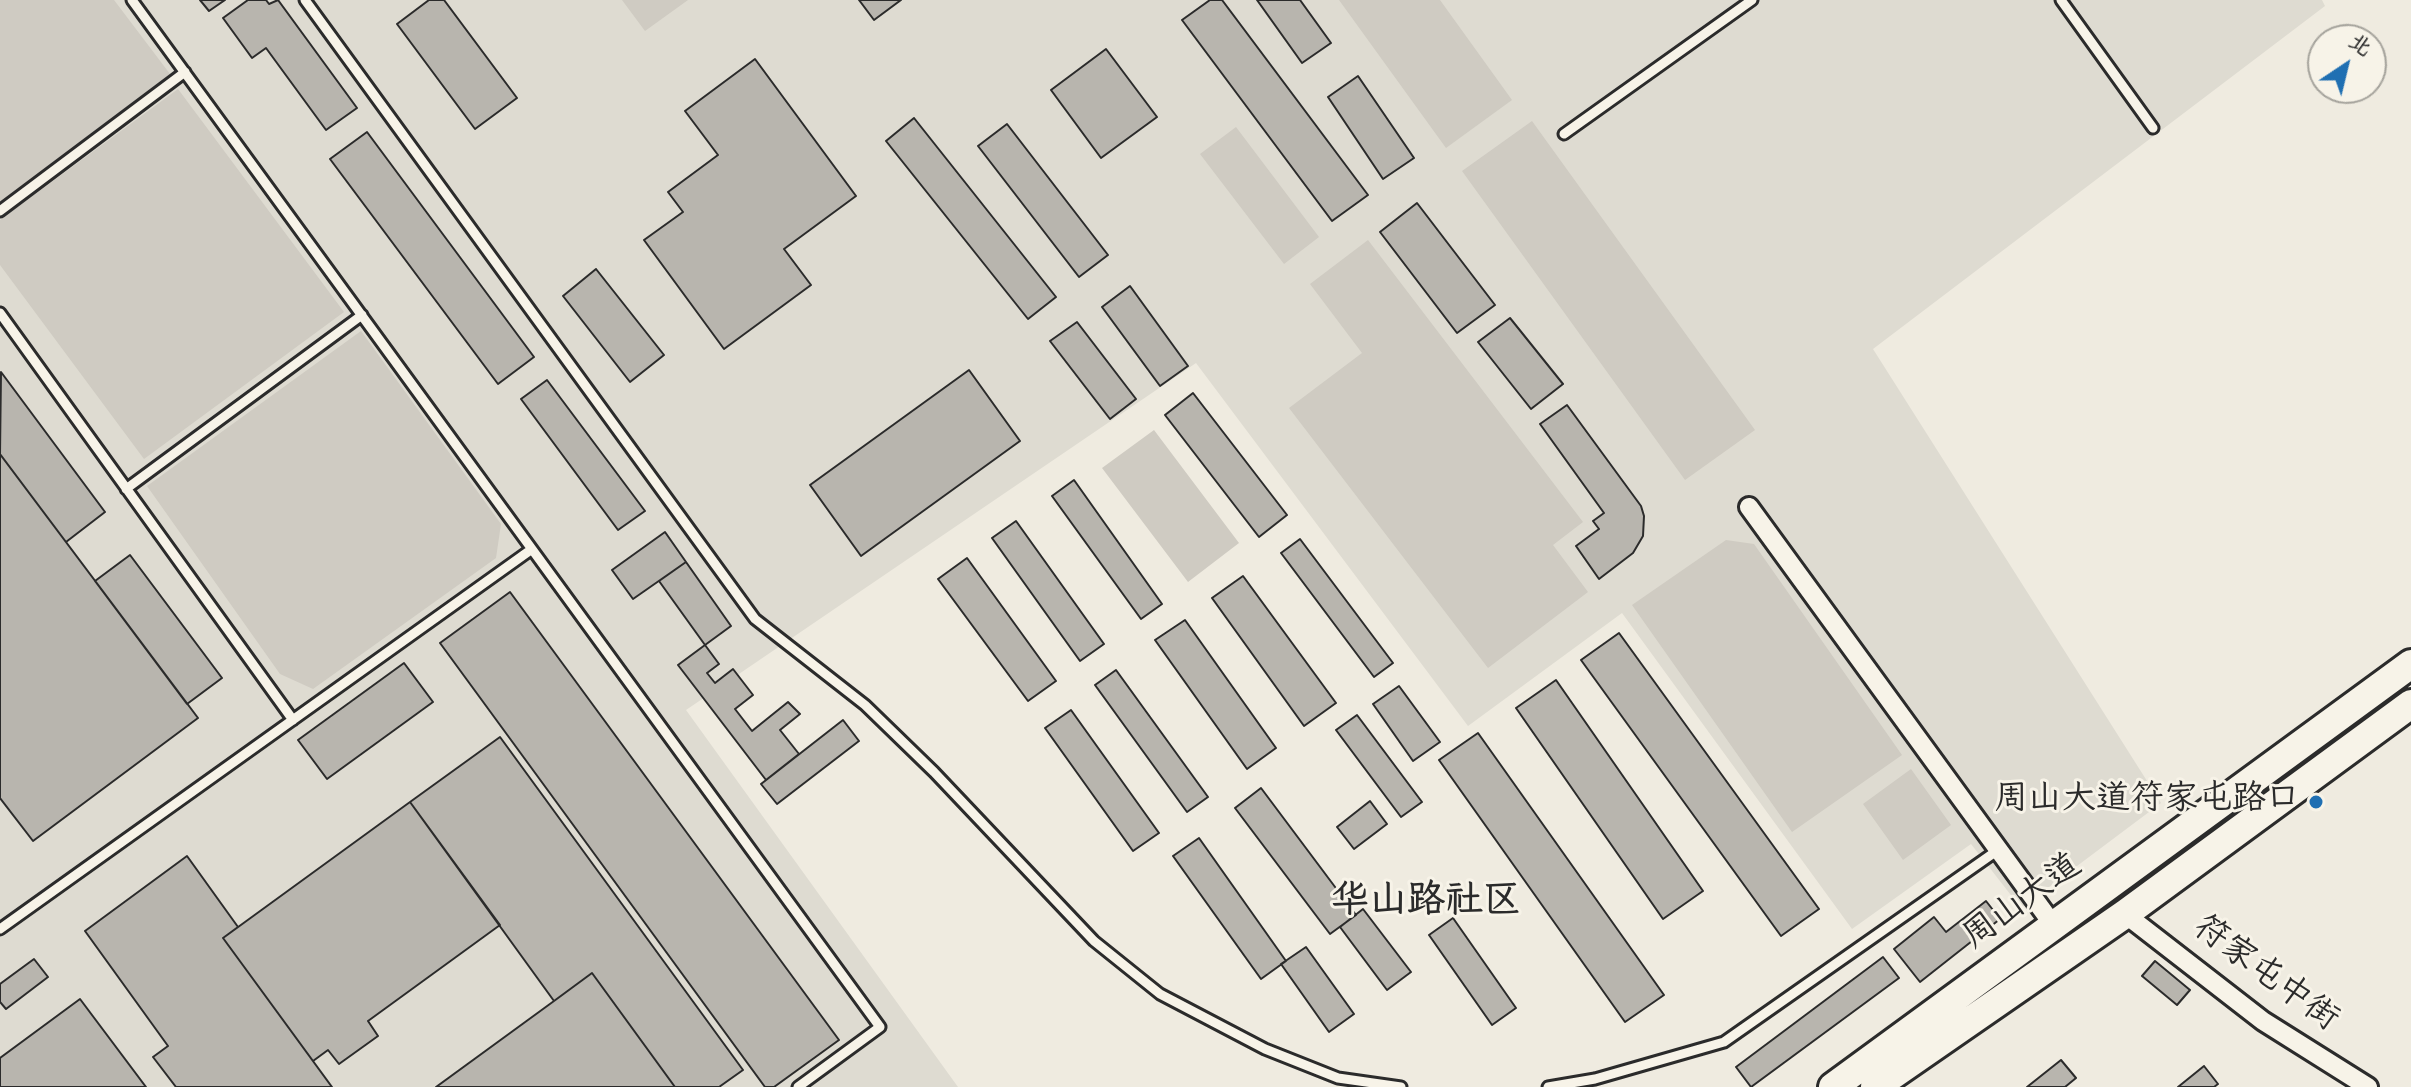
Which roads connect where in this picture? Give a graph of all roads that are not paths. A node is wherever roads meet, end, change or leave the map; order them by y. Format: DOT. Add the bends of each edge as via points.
graph roads {
  1 [pos="132,0"];
  2 [pos="305,0"];
  3 [pos="1752,0"];
  4 [pos="2061,0"];
  5 [pos="185,72"];
  6 [pos="2153,128"];
  7 [pos="1564,134"];
  8 [pos="0,211"];
  9 [pos="0,313"];
  10 [pos="362,315"];
  11 [pos="126,489"];
  12 [pos="1749,507"];
  13 [pos="532,549"];
  14 [pos="2411,664"];
  15 [pos="2411,704"];
  16 [pos="293,720"];
  17 [pos="1998,850"];
  18 [pos="2125,914"];
  19 [pos="2054,926"];
  20 [pos="0,929"];
  21 [pos="798,1087"];
  22 [pos="1401,1087"];
  23 [pos="1548,1087"];
  24 [pos="1833,1087"];
  25 [pos="1875,1087"];
  26 [pos="2368,1087"];
  1 -- 5 [label="lane"];
  2 -- 22 [label="lane" via="755,619 865,705 1094,941 1160,994 1265,1049 1338,1078"];
  3 -- 7 [label="lane"];
  4 -- 6 [label="lane"];
  5 -- 8 [label="lane"];
  5 -- 10 [label="lane"];
  9 -- 11 [label="lane"];
  10 -- 11 [label="lane"];
  10 -- 13 [label="lane"];
  11 -- 16 [label="lane"];
  12 -- 17 [label="street"];
  13 -- 16 [label="lane"];
  13 -- 21 [label="lane" via="880,1027"];
  14 -- 19 [label="main road, 周山大道"];
  15 -- 18 [label="main road, 周山大道"];
  16 -- 20 [label="lane"];
  17 -- 19 [label="street"];
  17 -- 23 [label="lane" via="1724,1042"];
  18 -- 25 [label="main road, 周山大道"];
  18 -- 26 [label="street, 符家屯中街" via="2263,1021"];
  19 -- 24 [label="main road, 周山大道"];
}
